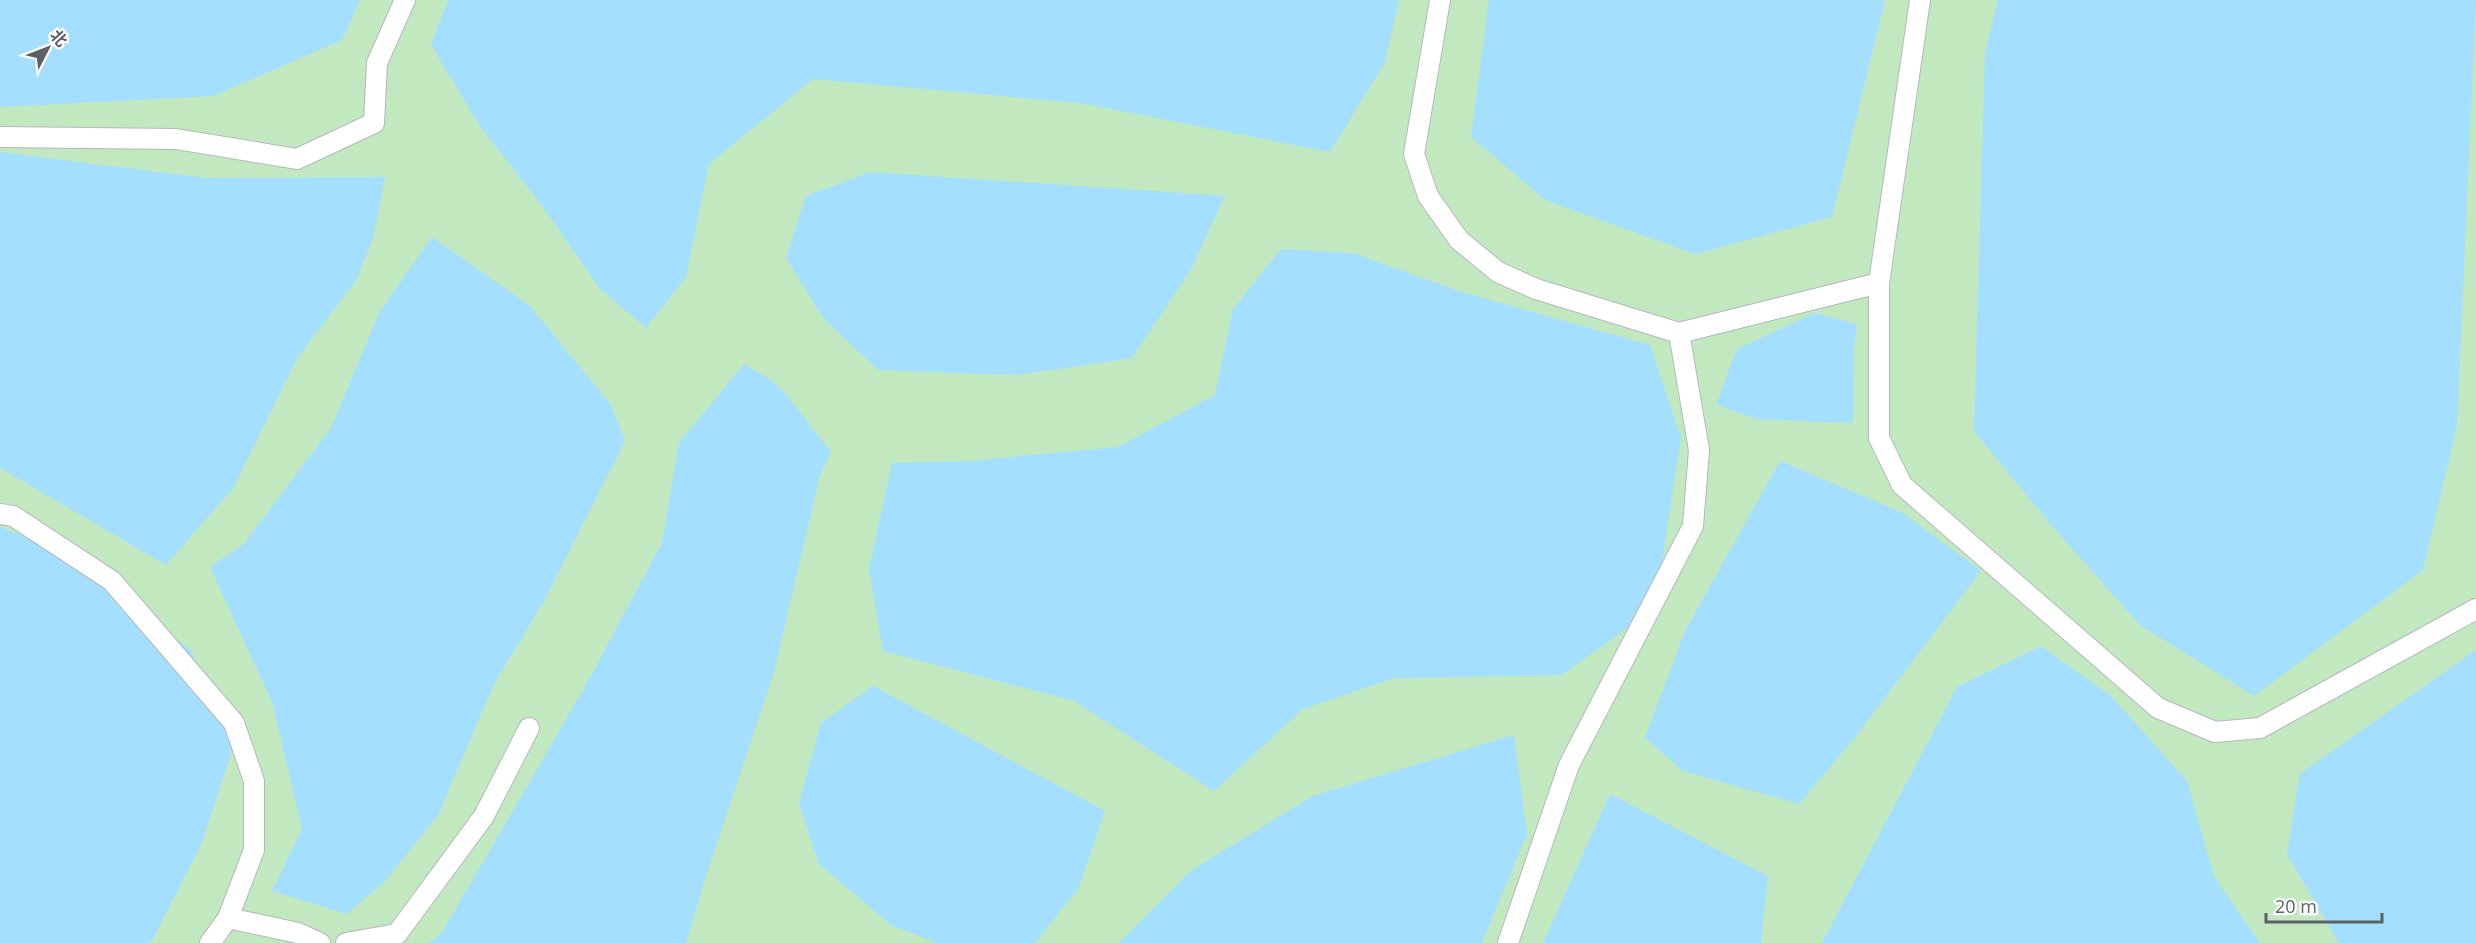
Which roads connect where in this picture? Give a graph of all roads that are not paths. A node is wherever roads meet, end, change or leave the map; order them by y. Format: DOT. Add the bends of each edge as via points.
graph roads {
  1 [pos="405,0"];
  2 [pos="1440,0"];
  3 [pos="1920,0"];
  4 [pos="0,137"];
  5 [pos="1879,283"];
  6 [pos="1679,333"];
  7 [pos="0,514"];
  8 [pos="2476,609"];
  9 [pos="529,728"];
  10 [pos="228,918"];
  11 [pos="210,943"];
  12 [pos="320,943"];
  13 [pos="346,943"];
  14 [pos="1508,943"];
  1 -- 4 [label="lane" via="377,63 374,123 297,159 176,139"];
  2 -- 6 [label="lane" via="1414,154 1428,196 1460,240 1498,273 1536,289"];
  3 -- 5 [label="lane"];
  5 -- 6 [label="lane"];
  5 -- 8 [label="lane" via="1879,438 1902,485 2158,708 2215,732 2260,728"];
  6 -- 14 [label="lane" via="1699,450 1693,526 1569,765"];
  7 -- 10 [label="lane" via="14,516 112,581 234,723 254,781 254,849"];
  9 -- 13 [label="lane" via="484,816 397,934"];
  10 -- 11 [label="lane"];
  10 -- 12 [label="lane" via="298,933"];
}
